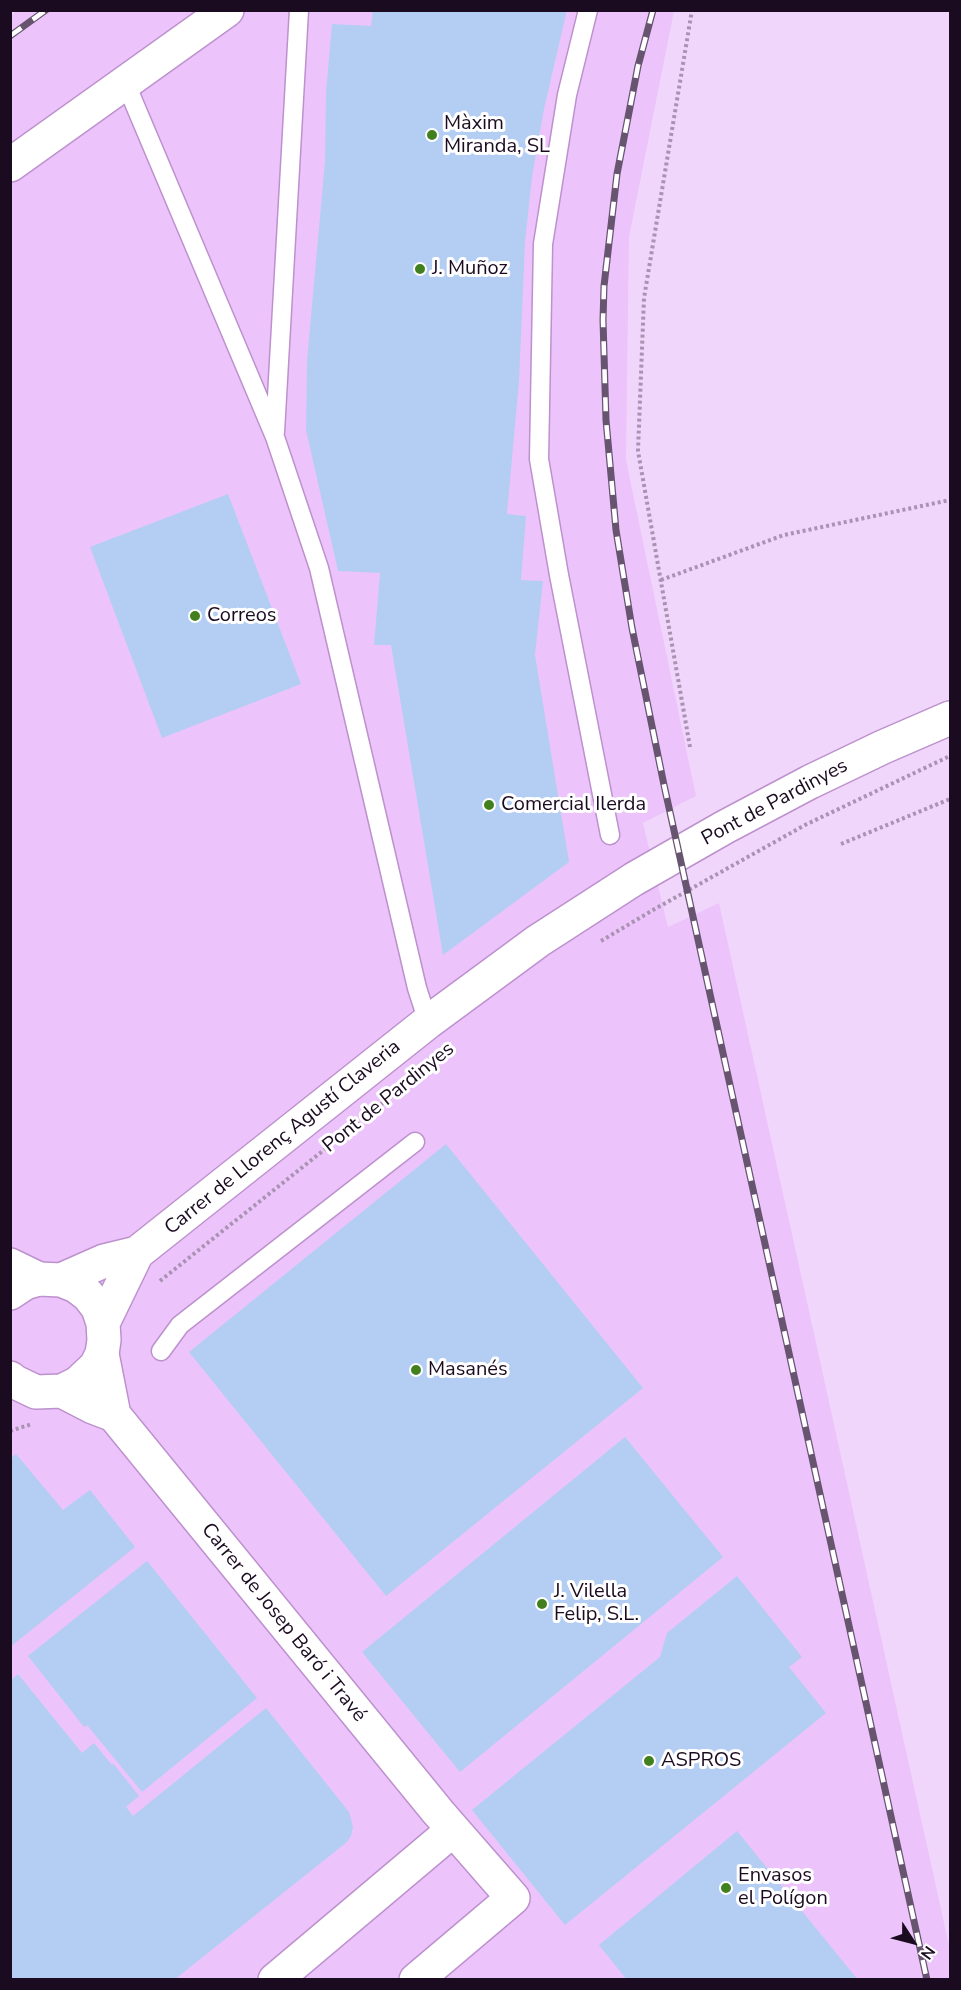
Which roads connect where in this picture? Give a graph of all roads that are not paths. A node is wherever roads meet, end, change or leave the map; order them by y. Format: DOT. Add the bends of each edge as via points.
graph roads {
  1 [pos="227,10"];
  2 [pos="299,10"];
  3 [pos="588,10"];
  4 [pos="126,84"];
  5 [pos="10,165"];
  6 [pos="275,437"];
  7 [pos="951,718"];
  8 [pos="610,835"];
  9 [pos="428,1022"];
  10 [pos="415,1142"];
  11 [pos="137,1253"];
  12 [pos="10,1264"];
  13 [pos="37,1284"];
  14 [pos="103,1339"];
  15 [pos="161,1351"];
  16 [pos="30,1390"];
  17 [pos="114,1415"];
  18 [pos="453,1830"];
  19 [pos="275,1980"];
  20 [pos="416,1980"];
  1 -- 4 [label="street"];
  2 -- 6 [label="lane"];
  3 -- 8 [label="lane" via="567,95 543,244 539,459"];
  4 -- 5 [label="street"];
  4 -- 6 [label="lane"];
  6 -- 9 [label="lane" via="318,568"];
  7 -- 9 [label="street, Pont de Pardinyes" via="810,782 634,879 538,941"];
  9 -- 11 [label="street, Carrer de Llorenç Agustí Claveria"];
  10 -- 15 [label="lane" via="180,1325"];
  11 -- 13 [label="street, Carrer de Llorenç Agustí Claveria"];
  11 -- 14 [label="street, Carrer de Llorenç Agustí Claveria"];
  12 -- 13 [label="street"];
  13 -- 14 [label="street, Carrer de Josep Baró i Travé" via="76,1286 88,1295 98,1308"];
  14 -- 16 [label="street, Carrer de Llorenç Agustí Claveria" via="96,1366 78,1383"];
  14 -- 17 [label="street, Carrer de Josep Baró i Travé"];
  16 -- 17 [label="street, Carrer de Josep Baró i Travé"];
  17 -- 18 [label="street, Carrer de Josep Baró i Travé"];
  18 -- 19 [label="street"];
  18 -- 20 [label="street, Carrer de Josep Baró i Travé" via="513,1898"];
}
